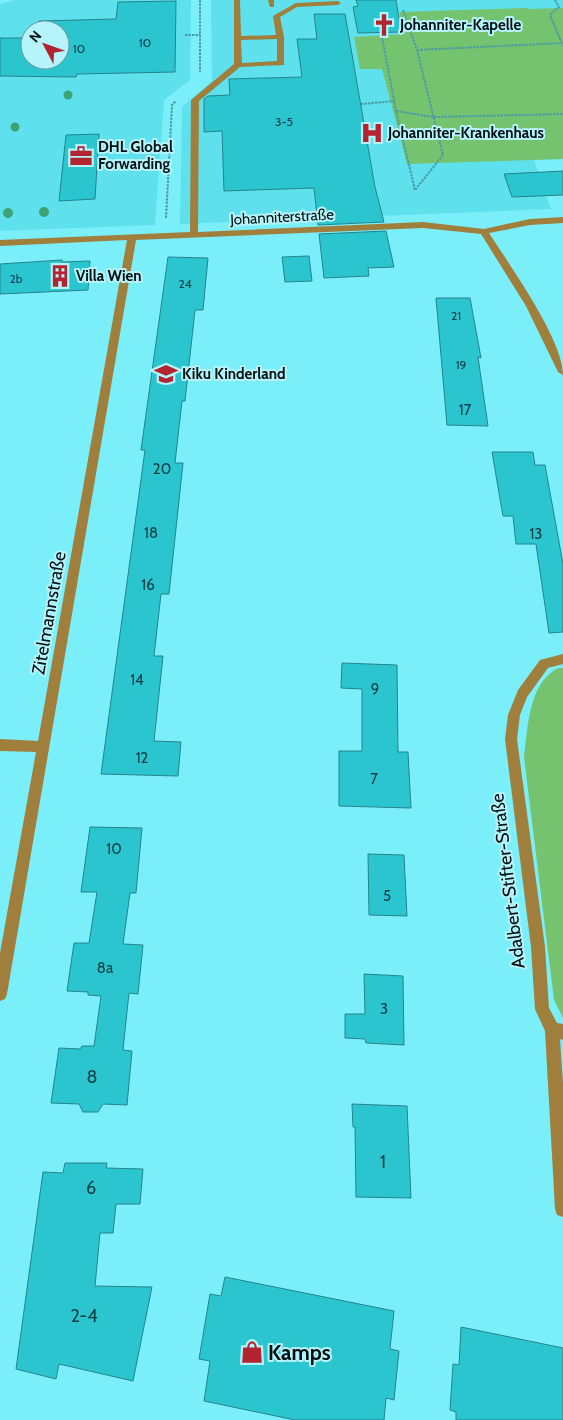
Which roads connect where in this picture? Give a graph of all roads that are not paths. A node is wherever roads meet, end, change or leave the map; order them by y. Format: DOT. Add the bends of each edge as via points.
graph roads {
  1 [pos="237,0"];
  2 [pos="338,3"];
  3 [pos="280,37"];
  4 [pos="238,38"];
  5 [pos="238,65"];
  6 [pos="563,220"];
  7 [pos="484,232"];
  8 [pos="194,235"];
  9 [pos="132,238"];
  10 [pos="0,243"];
  11 [pos="563,372"];
  12 [pos="563,659"];
  13 [pos="0,745"];
  14 [pos="43,746"];
  15 [pos="0,994"];
  16 [pos="558,1031"];
  17 [pos="563,1209"];
  1 -- 4 [label="street"];
  2 -- 3 [label="street" via="296,5 276,16"];
  3 -- 4 [label="street"];
  3 -- 5 [label="street" via="281,63"];
  4 -- 5 [label="street"];
  5 -- 8 [label="street" via="195,100"];
  6 -- 7 [label="street, Johanniterstraße" via="530,222"];
  7 -- 8 [label="street, Johanniterstraße" via="422,225"];
  7 -- 11 [label="street" via="531,306"];
  8 -- 9 [label="street, Johanniterstraße"];
  9 -- 10 [label="street, Johanniterstraße"];
  9 -- 14 [label="street, Zitelmannstraße"];
  12 -- 16 [label="street, Adalbert-Stifter-Straße" via="544,664 522,694 514,715 511,739 538,947 542,1009"];
  13 -- 14 [label="street"];
  14 -- 15 [label="street, Zitelmannstraße"];
  16 -- 17 [label="street, Adalbert-Stifter-Straße"];
}
